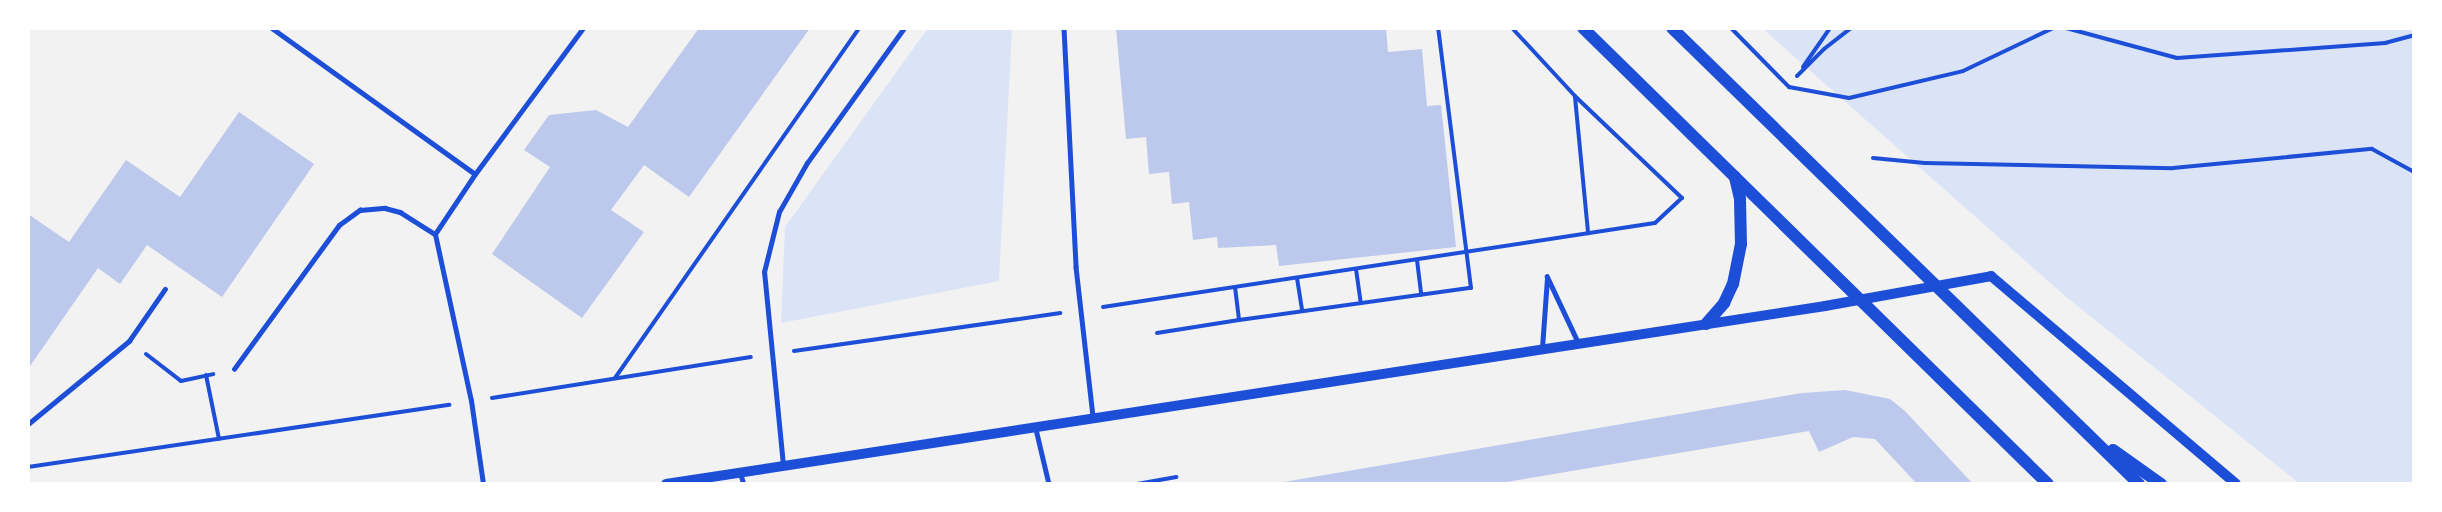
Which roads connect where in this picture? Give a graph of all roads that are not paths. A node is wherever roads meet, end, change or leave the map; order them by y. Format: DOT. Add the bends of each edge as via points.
graph roads {
  1 [pos="272,28"];
  2 [pos="583,28"];
  3 [pos="904,28"];
  4 [pos="1064,28"];
  5 [pos="1583,28"];
  6 [pos="1672,28"];
  7 [pos="475,174"];
  8 [pos="1734,176"];
  9 [pos="435,234"];
  10 [pos="1938,288"];
  11 [pos="165,289"];
  12 [pos="1863,300"];
  13 [pos="1706,324"];
  14 [pos="1579,344"];
  15 [pos="1541,349"];
  16 [pos="234,369"];
  17 [pos="1093,417"];
  18 [pos="28,424"];
  19 [pos="1036,426"];
  20 [pos="2085,432"];
  21 [pos="783,465"];
  22 [pos="740,472"];
  23 [pos="483,483"];
  24 [pos="666,483"];
  25 [pos="744,483"];
  26 [pos="1049,483"];
  27 [pos="2048,483"];
  28 [pos="2139,483"];
  29 [pos="2161,483"];
  30 [pos="2236,483"];
  1 -- 7 [label="lane"];
  2 -- 7 [label="lane"];
  3 -- 21 [label="lane" via="807,163 778,212 764,272"];
  4 -- 17 [label="lane" via="1079,311"];
  5 -- 8 [label="main road"];
  6 -- 10 [label="main road"];
  7 -- 9 [label="lane"];
  8 -- 12 [label="main road"];
  8 -- 13 [label="main road" via="1740,199 1741,244 1733,284 1724,303"];
  9 -- 16 [label="lane" via="400,212 385,208 360,210 339,225"];
  9 -- 23 [label="lane" via="471,401"];
  10 -- 12 [label="street"];
  10 -- 20 [label="main road"];
  10 -- 30 [label="street" via="1991,276"];
  11 -- 18 [label="lane" via="129,341"];
  12 -- 13 [label="street"];
  12 -- 27 [label="main road"];
  13 -- 14 [label="street"];
  14 -- 15 [label="street"];
  14 -- 15 [label="lane" via="1547,276"];
  15 -- 17 [label="street"];
  17 -- 19 [label="street"];
  19 -- 21 [label="street"];
  19 -- 26 [label="lane"];
  20 -- 28 [label="main road"];
  20 -- 29 [label="main road"];
  21 -- 22 [label="street"];
  22 -- 24 [label="street"];
  22 -- 25 [label="lane"];
}
